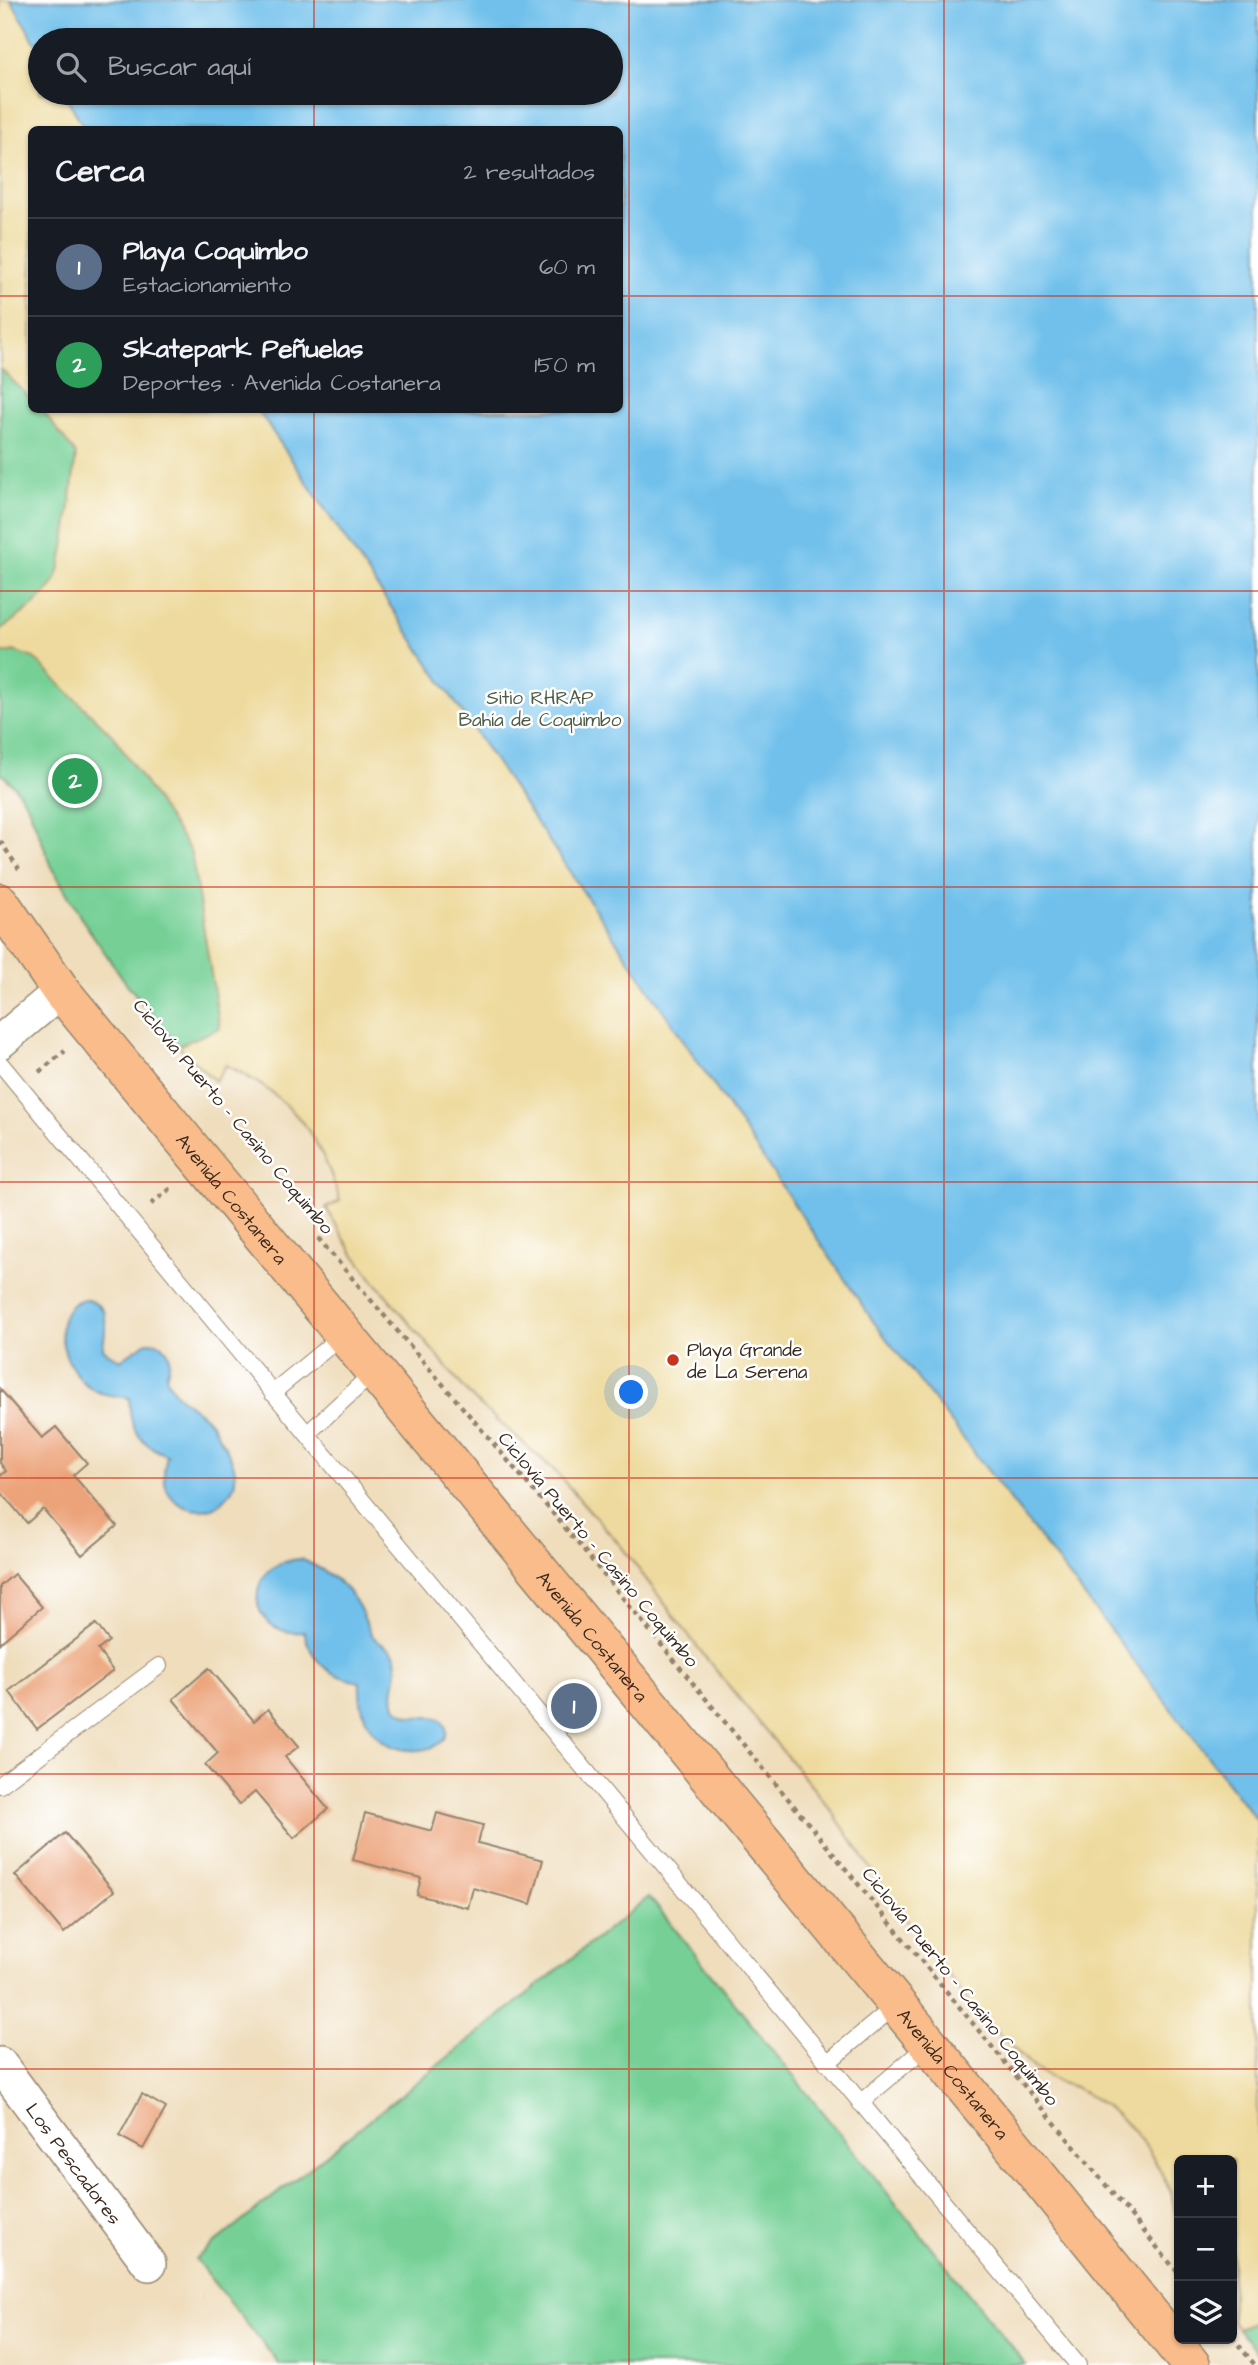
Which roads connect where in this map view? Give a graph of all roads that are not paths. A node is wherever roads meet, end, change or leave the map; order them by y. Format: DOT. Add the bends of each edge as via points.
graph roads {
  1 [pos="0,903"];
  2 [pos="61,991"];
  3 [pos="0,1042"];
  4 [pos="0,1063"];
  5 [pos="344,1334"];
  6 [pos="374,1372"];
  7 [pos="272,1393"];
  8 [pos="307,1434"];
  9 [pos="159,1666"];
  10 [pos="0,1785"];
  11 [pos="896,2005"];
  12 [pos="929,2045"];
  13 [pos="827,2063"];
  14 [pos="0,2064"];
  15 [pos="860,2103"];
  16 [pos="149,2264"];
  17 [pos="1078,2365"];
  18 [pos="1191,2365"];
  1 -- 2 [label="main road, Avenida Costanera"];
  2 -- 3 [label="street"];
  2 -- 5 [label="main road, Avenida Costanera"];
  4 -- 7 [label="lane"];
  5 -- 6 [label="main road, Avenida Costanera"];
  5 -- 7 [label="lane"];
  6 -- 8 [label="lane"];
  6 -- 11 [label="main road, Avenida Costanera"];
  7 -- 8 [label="lane"];
  8 -- 13 [label="lane"];
  9 -- 10 [label="lane"];
  11 -- 12 [label="main road, Avenida Costanera"];
  11 -- 13 [label="lane"];
  12 -- 15 [label="lane"];
  12 -- 18 [label="main road, Avenida Costanera"];
  13 -- 15 [label="lane"];
  14 -- 16 [label="street, Los Pescadores"];
  15 -- 17 [label="lane"];
}
